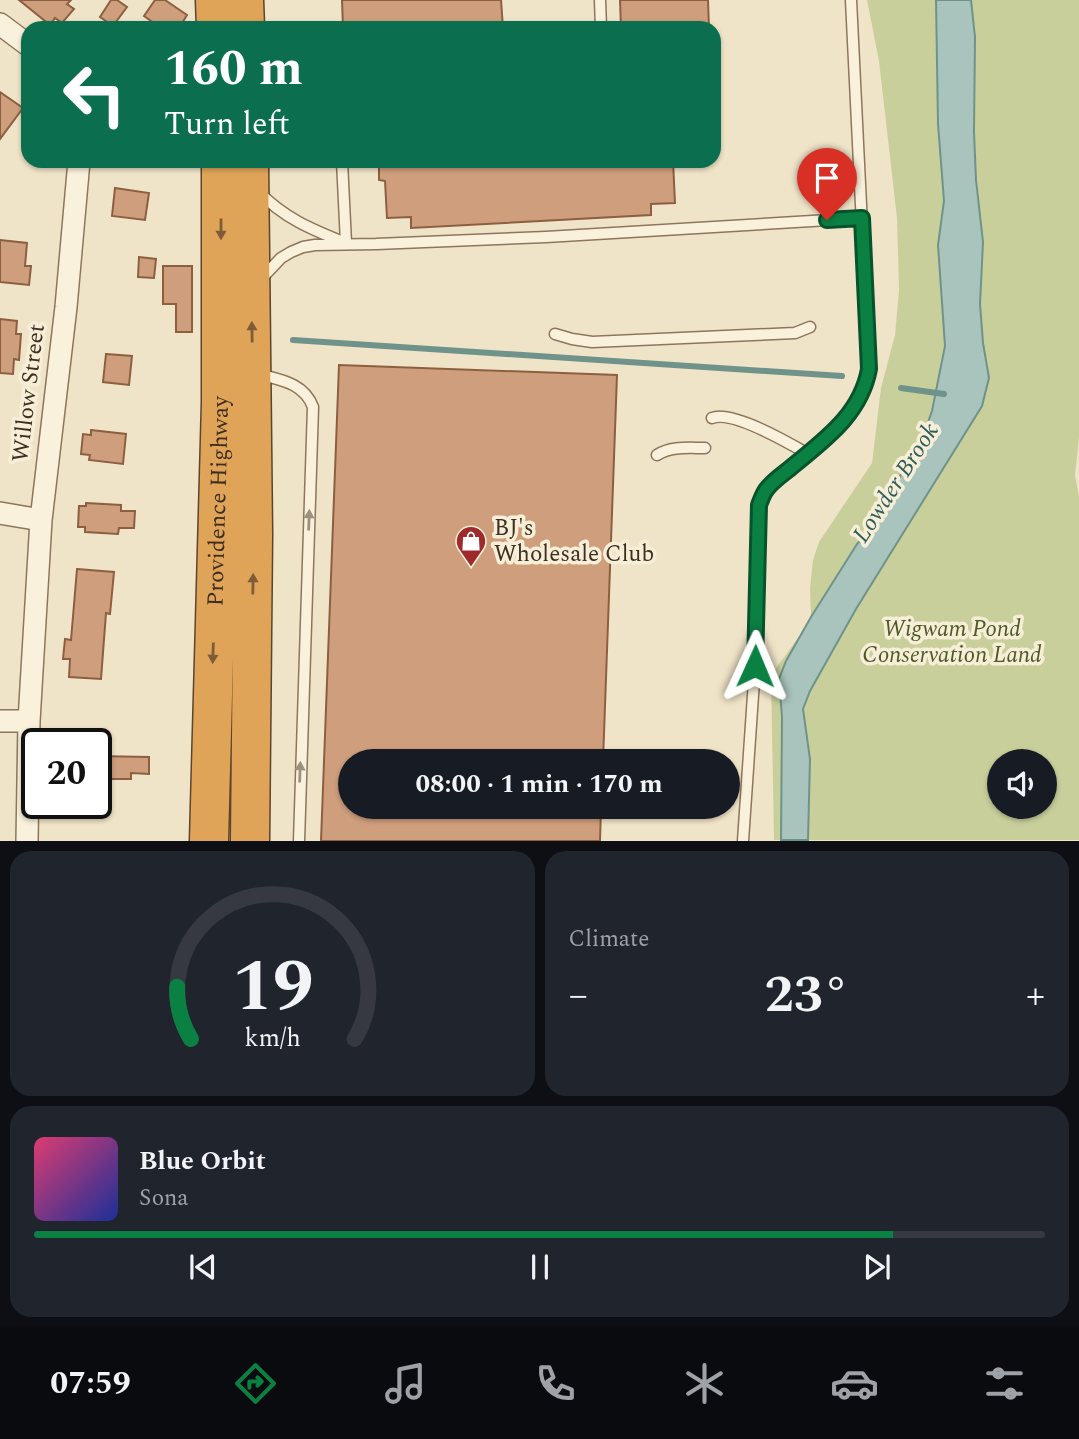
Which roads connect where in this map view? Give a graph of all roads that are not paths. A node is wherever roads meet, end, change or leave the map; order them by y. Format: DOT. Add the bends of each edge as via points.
graph roads {
  1 [pos="215,0"];
  2 [pos="244,0"];
  3 [pos="600,0"];
  4 [pos="851,0"];
  5 [pos="216,21"];
  6 [pos="245,21"];
  7 [pos="601,21"];
  8 [pos="0,24"];
  9 [pos="21,40"];
  10 [pos="78,168"];
  11 [pos="240,168"];
  12 [pos="342,168"];
  13 [pos="862,218"];
  14 [pos="346,243"];
  15 [pos="251,290"];
  16 [pos="810,327"];
  17 [pos="555,334"];
  18 [pos="253,372"];
  19 [pos="712,418"];
  20 [pos="705,448"];
  21 [pos="657,454"];
  22 [pos="808,454"];
  23 [pos="0,513"];
  24 [pos="41,520"];
  25 [pos="0,721"];
  26 [pos="29,721"];
  27 [pos="27,841"];
  28 [pos="209,841"];
  29 [pos="250,841"];
  30 [pos="299,841"];
  31 [pos="743,841"];
  1 -- 5 [label="highway"];
  2 -- 6 [label="highway"];
  3 -- 7 [label="lane"];
  4 -- 13 [label="lane"];
  8 -- 9 [label="street"];
  10 -- 24 [label="street, Willow Street"];
  11 -- 14 [label="lane" via="283,214"];
  11 -- 15 [label="highway, Providence Highway"];
  11 -- 28 [label="highway, Providence Highway, one-way" via="221,415"];
  12 -- 14 [label="lane"];
  13 -- 14 [label="lane" via="546,237"];
  13 -- 22 [label="lane" via="866,384 846,418"];
  14 -- 15 [label="lane" via="291,252"];
  18 -- 15 [label="highway, Providence Highway, one-way"];
  16 -- 17 [label="lane" via="795,332 592,342"];
  29 -- 18 [label="highway, Providence Highway, one-way"];
  30 -- 18 [label="lane, one-way" via="313,407 309,397 293,385"];
  19 -- 22 [label="lane" via="725,417 758,428"];
  20 -- 21 [label="lane" via="672,448"];
  22 -- 31 [label="lane" via="765,491 759,505 755,666"];
  23 -- 24 [label="street"];
  24 -- 26 [label="street, Willow Street"];
  25 -- 26 [label="street"];
  26 -- 27 [label="street, Willow Street"];
}
